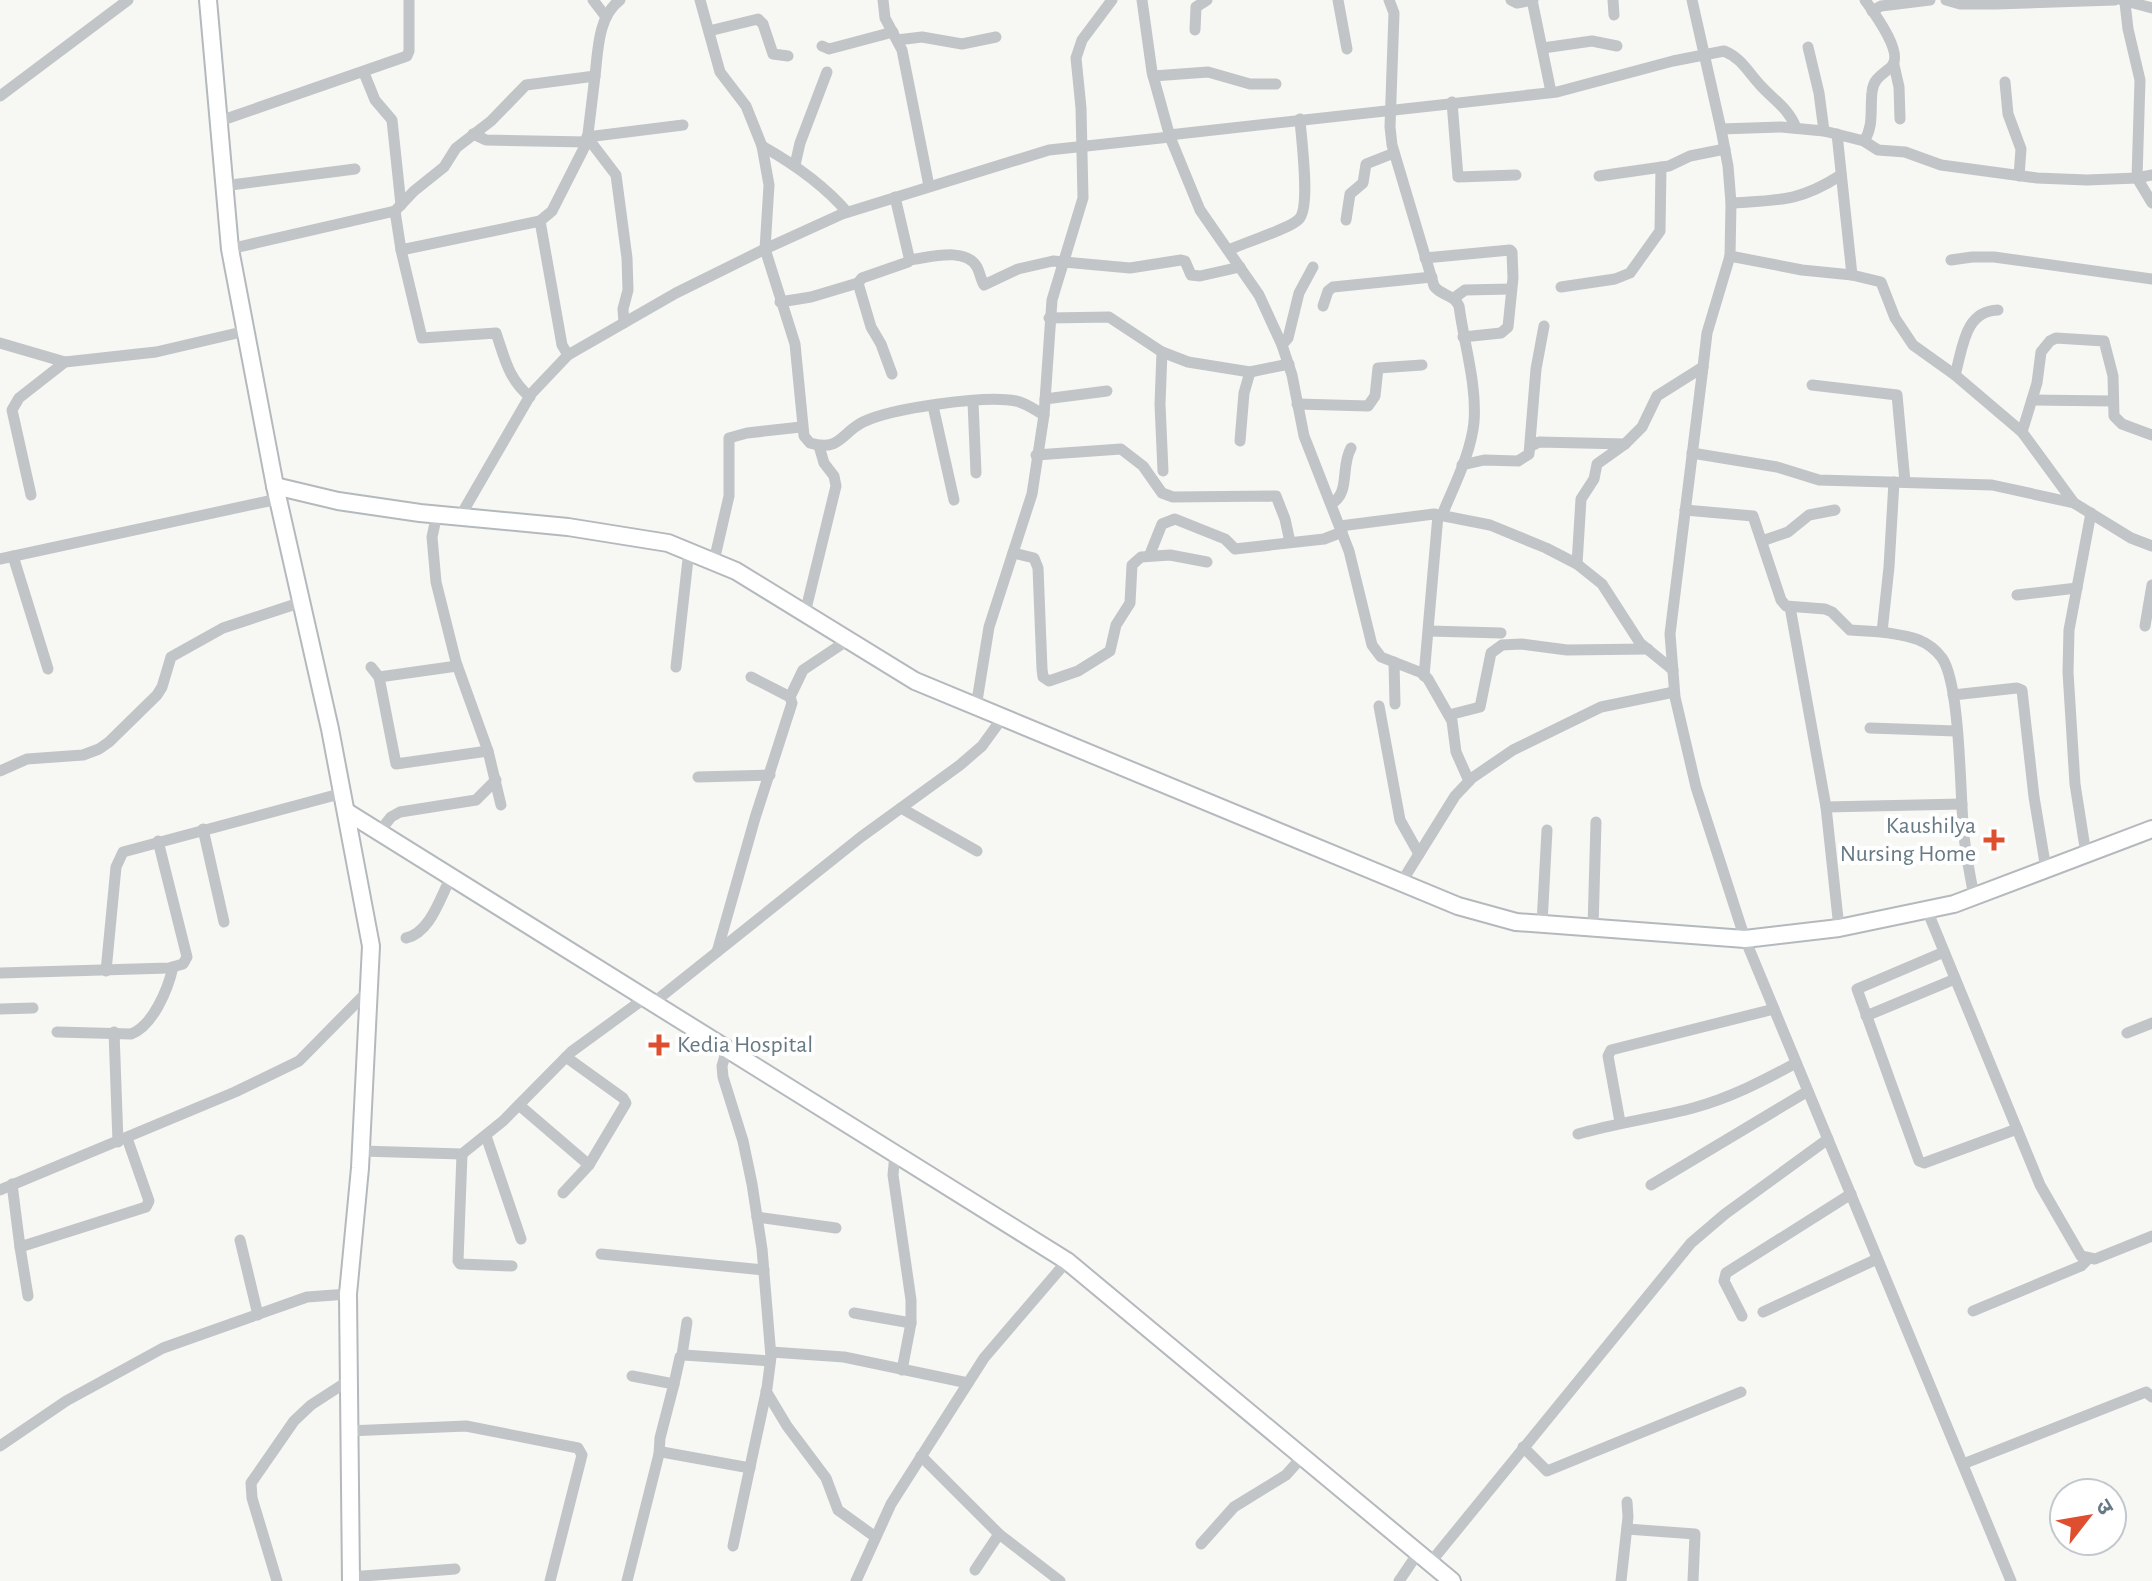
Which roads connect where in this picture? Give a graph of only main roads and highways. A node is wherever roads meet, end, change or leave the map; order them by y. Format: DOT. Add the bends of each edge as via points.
graph roads {
  1 [pos="208,0"];
  2 [pos="277,493"];
  3 [pos="347,812"];
  4 [pos="2152,829"];
  5 [pos="350,1579"];
  6 [pos="1452,1581"];
  1 -- 2 [label="main road" via="230,249"];
  2 -- 3 [label="main road"];
  2 -- 4 [label="main road" via="568,527 689,550 736,571 915,681 1458,906 1516,922 1745,939 1839,928 1974,897"];
  3 -- 5 [label="main road" via="371,946 348,1294"];
  3 -- 6 [label="main road" via="1067,1261"];
}
